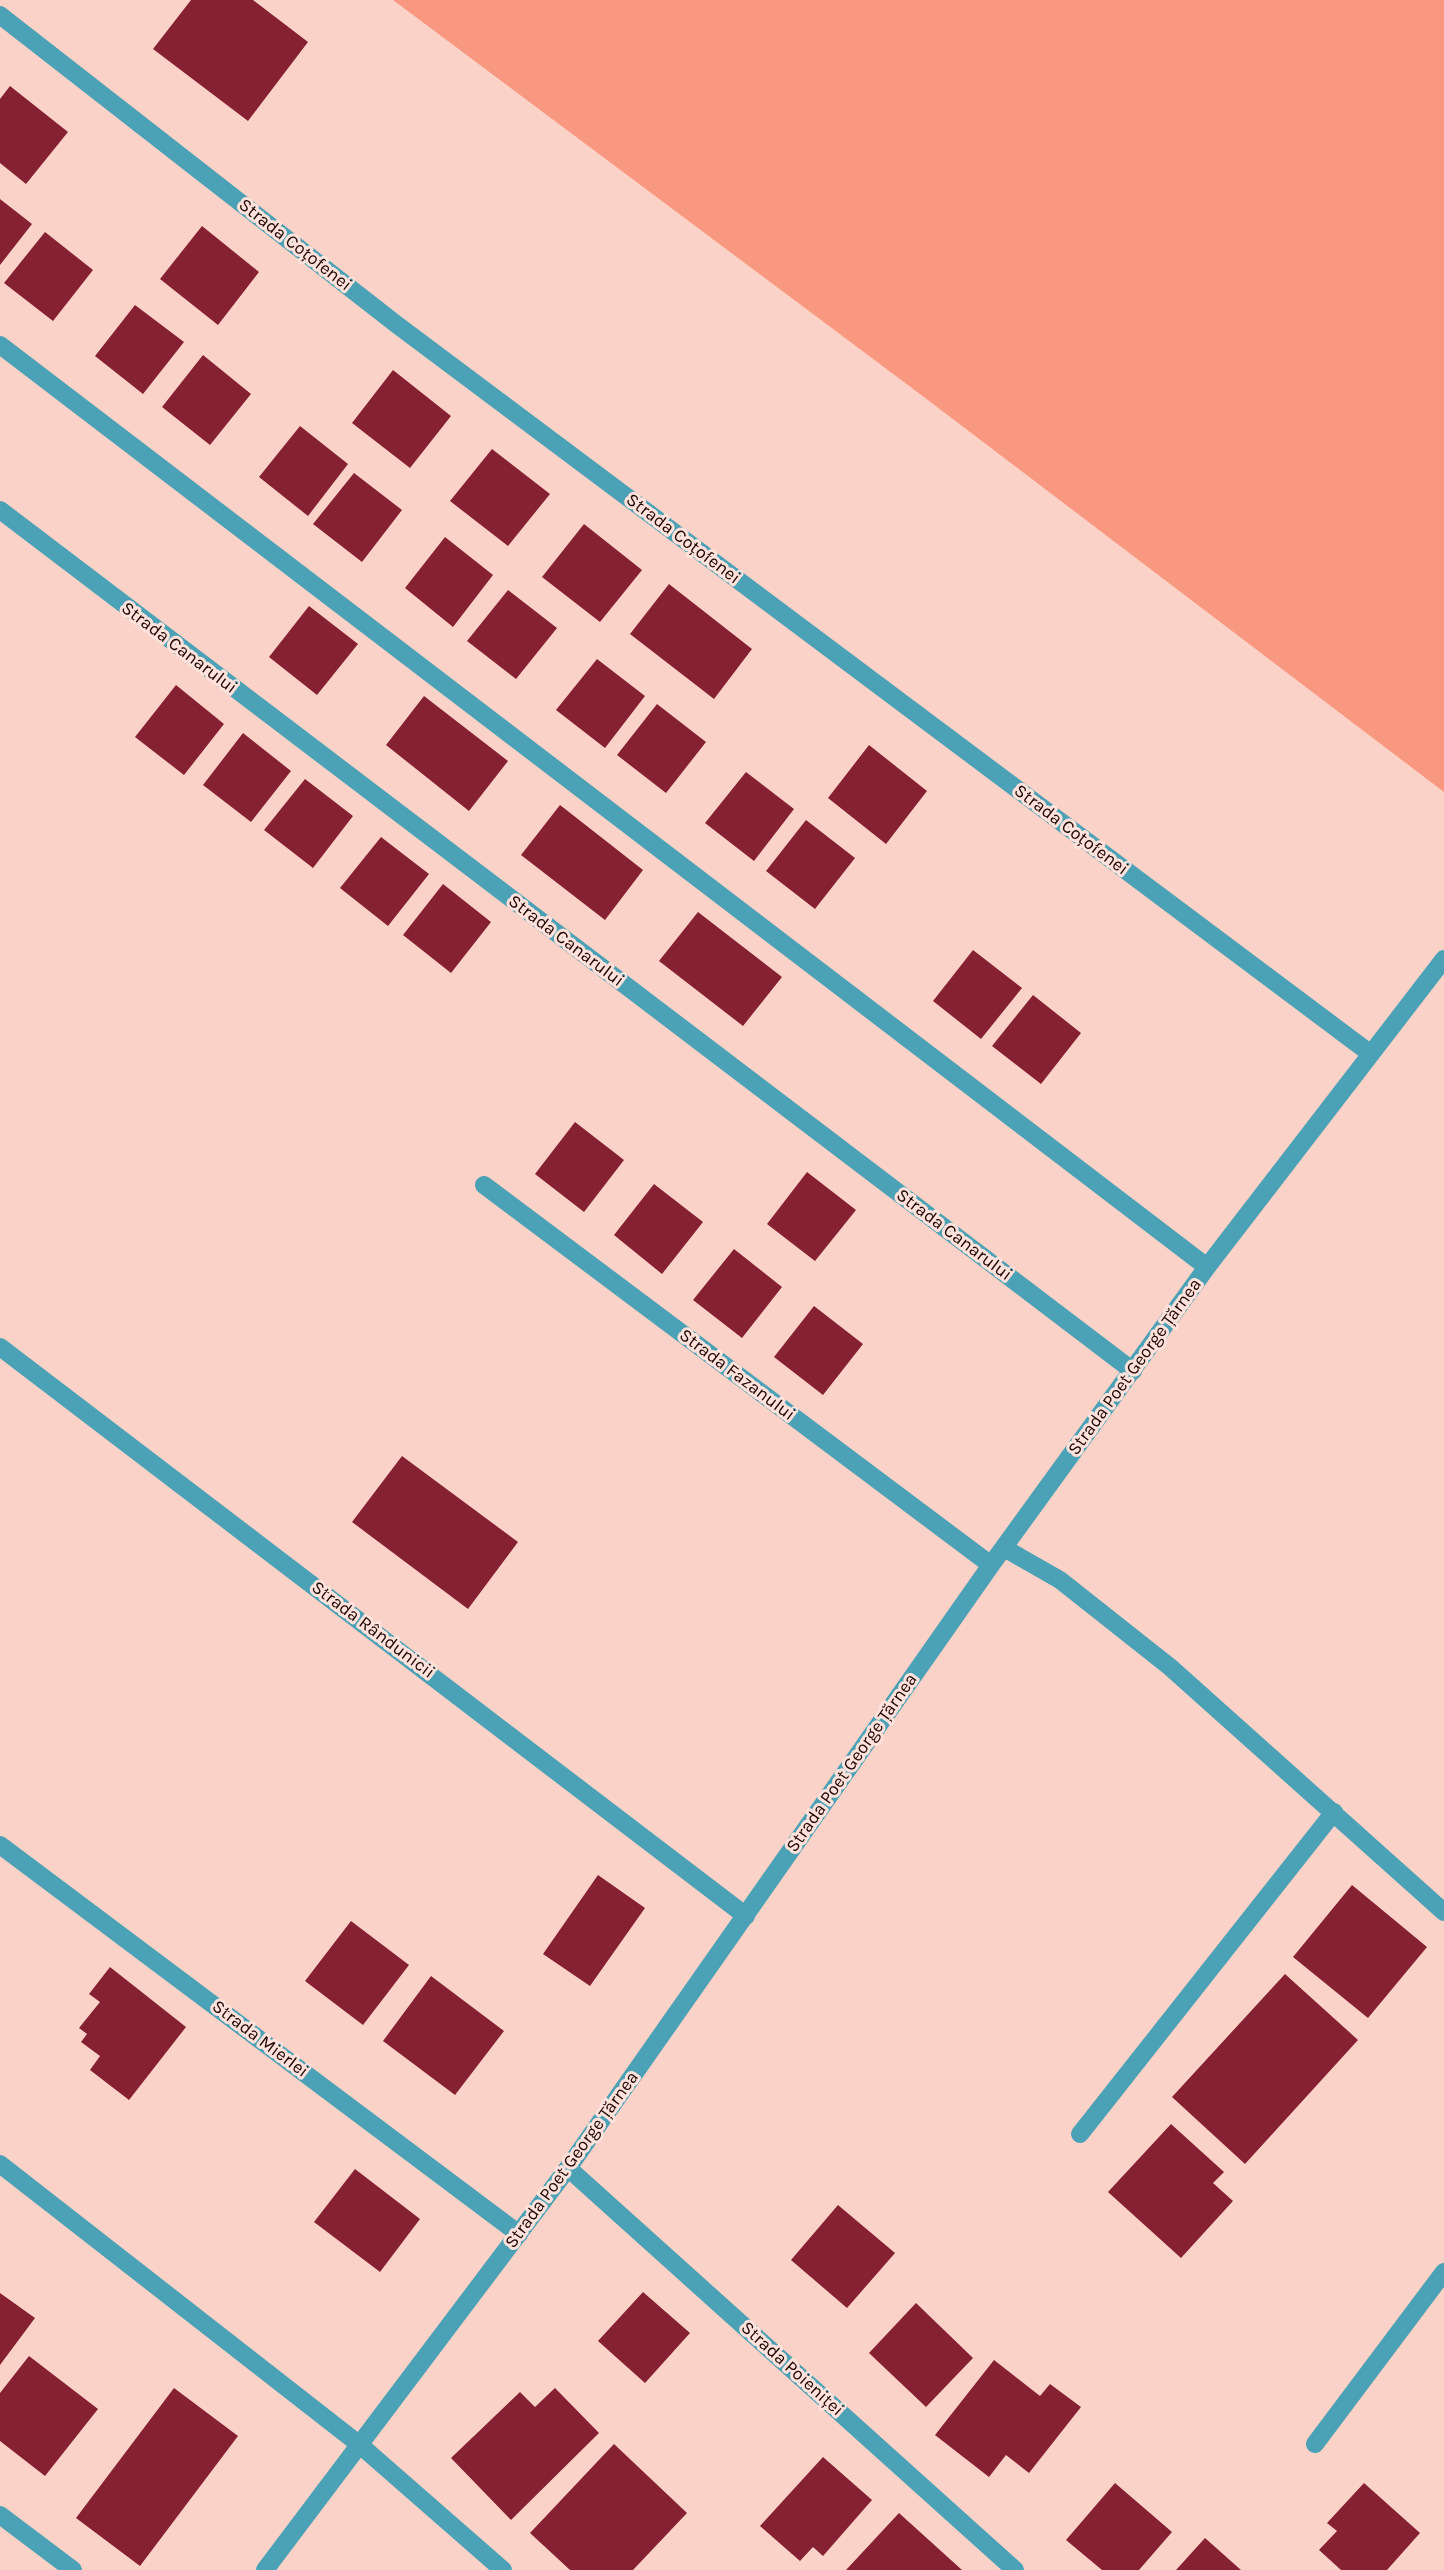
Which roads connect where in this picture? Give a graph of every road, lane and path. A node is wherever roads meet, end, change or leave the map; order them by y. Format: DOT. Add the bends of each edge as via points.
graph roads {
  1 [pos="0,15"];
  2 [pos="0,345"];
  3 [pos="0,510"];
  4 [pos="1444,959"];
  5 [pos="1371,1054"];
  6 [pos="484,1185"];
  7 [pos="1207,1267"];
  8 [pos="0,1347"];
  9 [pos="1133,1371"];
  10 [pos="1004,1548"];
  11 [pos="991,1565"];
  12 [pos="1334,1812"];
  13 [pos="0,1845"];
  14 [pos="1444,1912"];
  15 [pos="746,1916"];
  16 [pos="1080,2133"];
  17 [pos="0,2164"];
  18 [pos="568,2168"];
  19 [pos="519,2234"];
  20 [pos="1444,2272"];
  21 [pos="1315,2444"];
  22 [pos="360,2445"];
  23 [pos="0,2514"];
  24 [pos="73,2570"];
  25 [pos="265,2570"];
  26 [pos="503,2570"];
  27 [pos="1016,2570"];
  1 -- 5 [label="street, Strada Coțofenei" via="396,324"];
  2 -- 7 [label="street"];
  3 -- 9 [label="street, Strada Canarului"];
  4 -- 5 [label="street, Strada Poet George Țărnea"];
  5 -- 7 [label="street, Strada Poet George Țărnea"];
  6 -- 11 [label="street, Strada Fazanului"];
  7 -- 9 [label="street, Strada Poet George Țărnea"];
  8 -- 15 [label="street, Strada Rândunicii"];
  9 -- 10 [label="street, Strada Poet George Țărnea"];
  10 -- 11 [label="street, Strada Poet George Țărnea"];
  10 -- 12 [label="street" via="1060,1580 1170,1667"];
  11 -- 15 [label="street, Strada Poet George Țărnea"];
  12 -- 14 [label="street"];
  12 -- 16 [label="street"];
  13 -- 19 [label="street, Strada Mierlei"];
  15 -- 18 [label="street, Strada Poet George Țărnea"];
  17 -- 22 [label="street"];
  18 -- 19 [label="street, Strada Poet George Țărnea"];
  18 -- 27 [label="street, Strada Poieniței"];
  19 -- 22 [label="street, Strada Poet George Țărnea"];
  20 -- 21 [label="street"];
  22 -- 25 [label="street, Strada Poet George Țărnea"];
  22 -- 26 [label="street"];
  23 -- 24 [label="street"];
}
